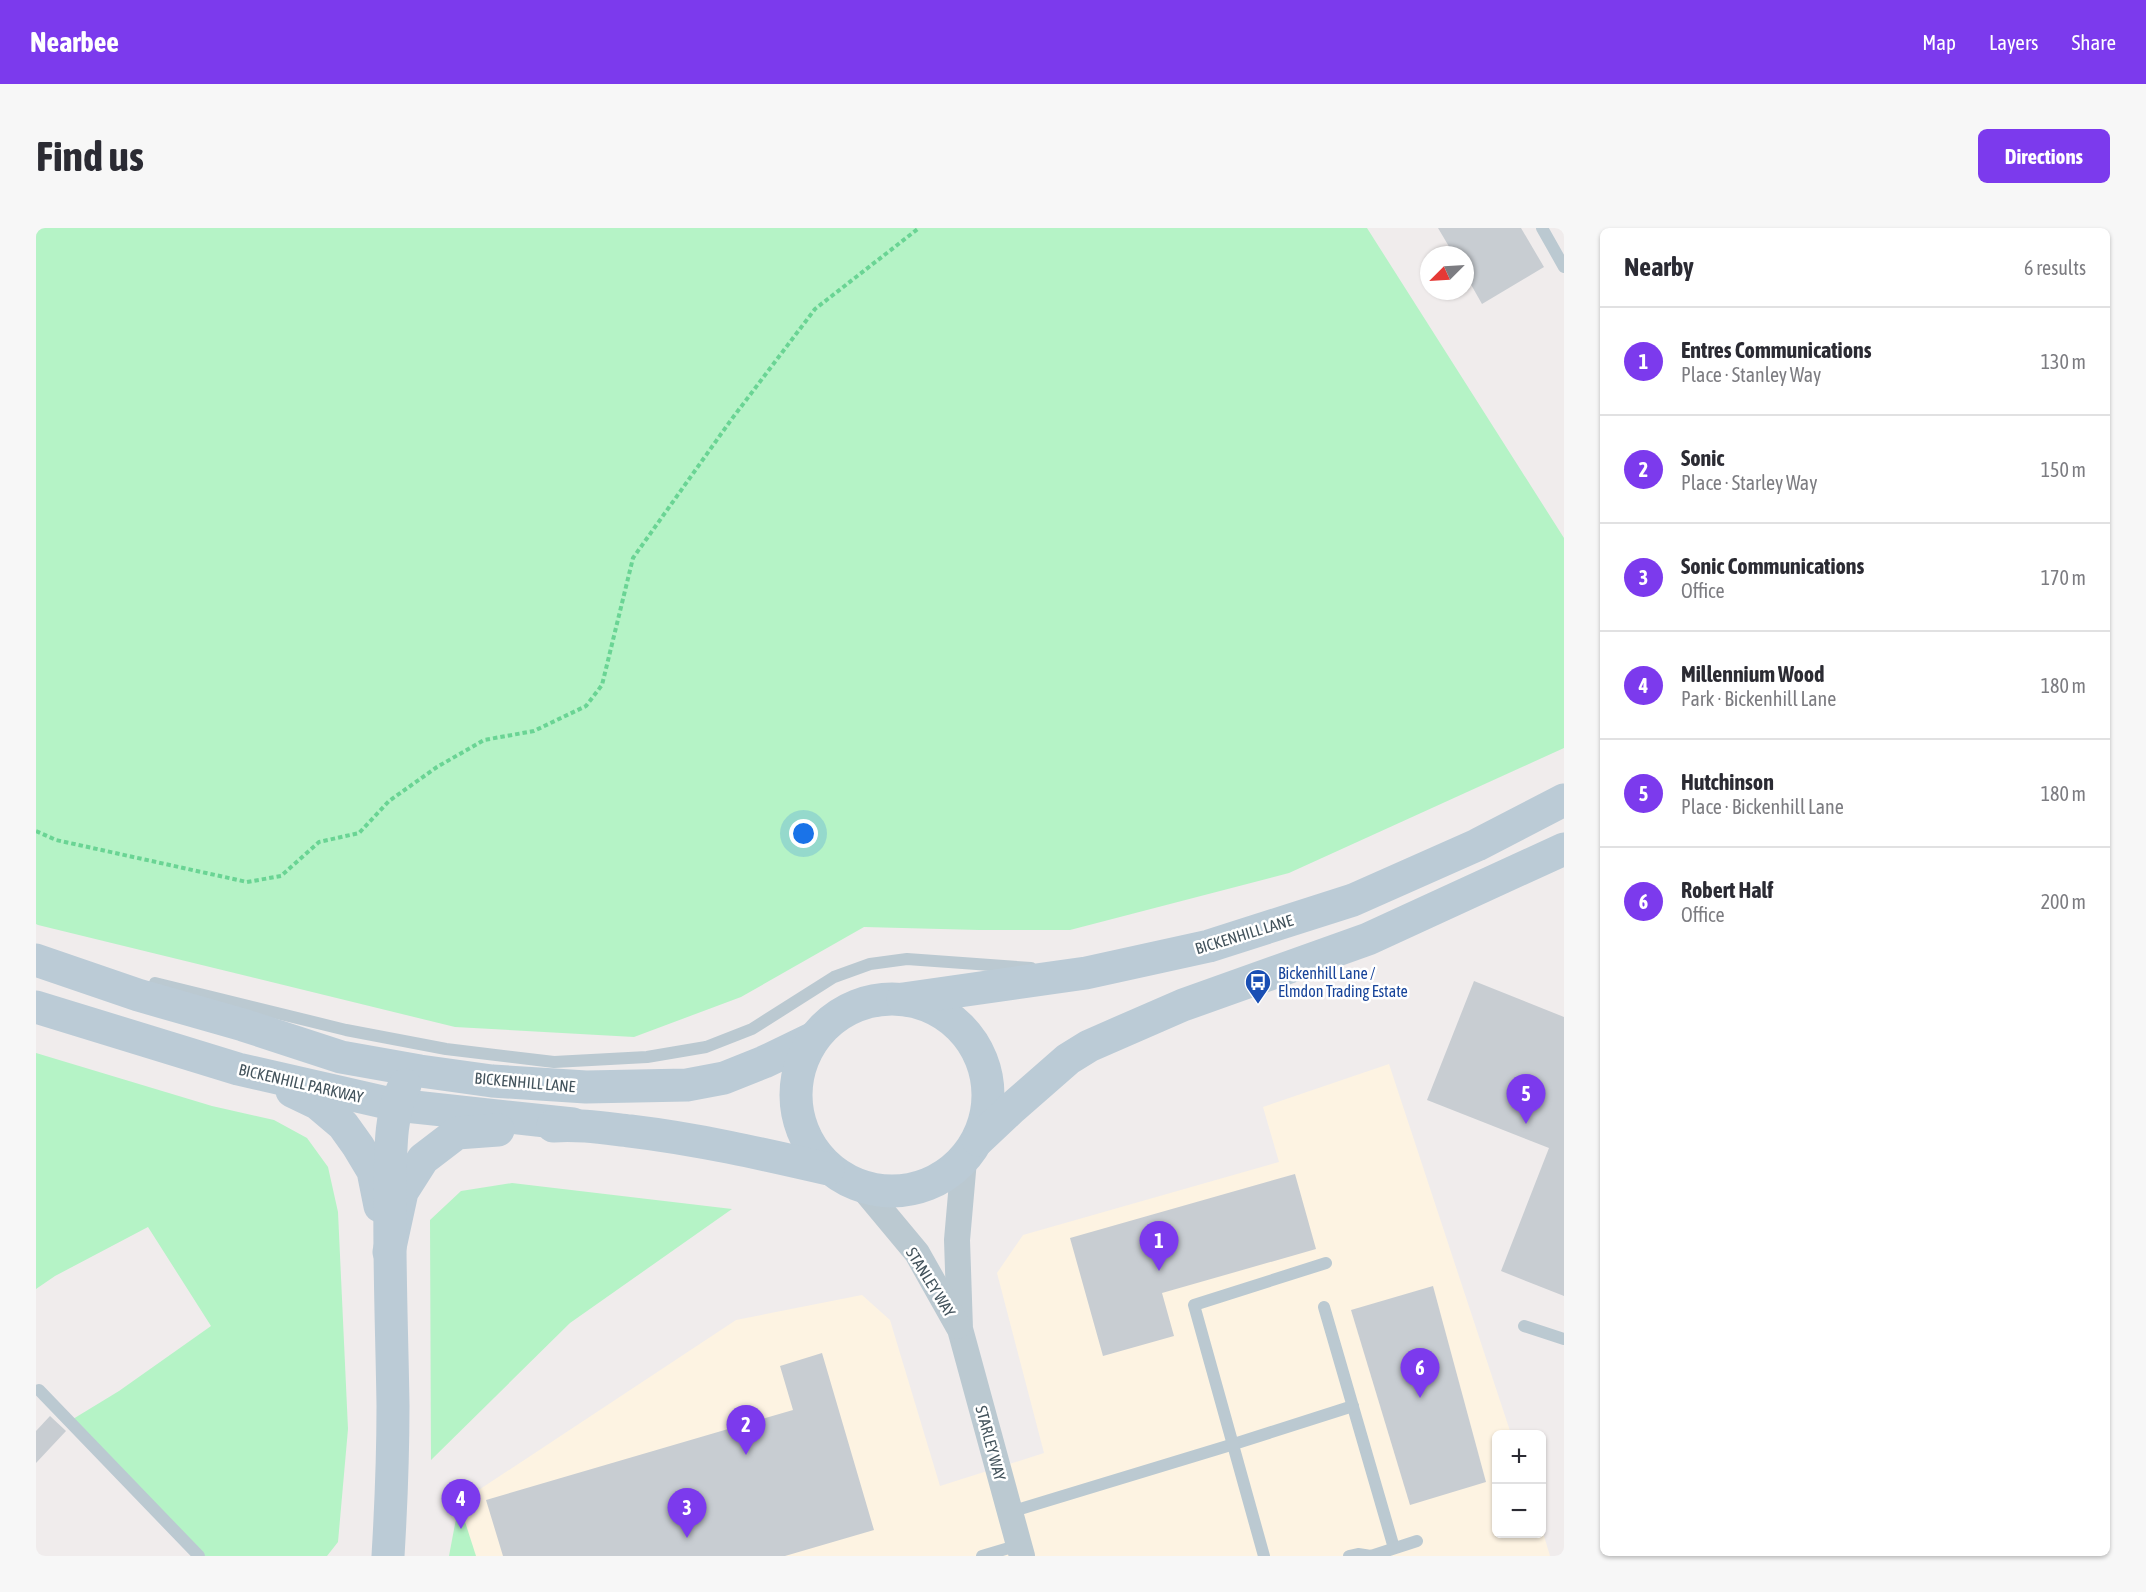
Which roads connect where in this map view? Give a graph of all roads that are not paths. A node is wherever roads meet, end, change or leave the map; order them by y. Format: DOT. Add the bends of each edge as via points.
graph roads {
  1 [pos="1542,228"];
  2 [pos="1564,267"];
  3 [pos="1564,800"];
  4 [pos="1564,849"];
  5 [pos="36,952"];
  6 [pos="36,960"];
  7 [pos="104,970"];
  8 [pos="1086,973"];
  9 [pos="138,979"];
  10 [pos="903,999"];
  11 [pos="36,1007"];
  12 [pos="812,1039"];
  13 [pos="446,1049"];
  14 [pos="238,1069"];
  15 [pos="420,1071"];
  16 [pos="396,1105"];
  17 [pos="573,1124"];
  18 [pos="971,1150"];
  19 [pos="828,1169"];
  20 [pos="862,1187"];
  21 [pos="389,1252"];
  22 [pos="1326,1263"];
  23 [pos="1324,1307"];
  24 [pos="1524,1326"];
  25 [pos="960,1329"];
  26 [pos="1564,1340"];
  27 [pos="39,1390"];
  28 [pos="1353,1406"];
  29 [pos="1234,1444"];
  30 [pos="1010,1512"];
  31 [pos="1417,1541"];
  32 [pos="1394,1548"];
  33 [pos="1020,1551"];
  34 [pos="200,1556"];
  35 [pos="388,1556"];
  36 [pos="982,1556"];
  37 [pos="1264,1556"];
  38 [pos="1349,1556"];
  1 -- 2 [label="lane"];
  3 -- 8 [label="main road, BICKENHILL LANE" via="1353,900 1209,946"];
  4 -- 18 [label="main road" via="1368,939 1183,1005 1089,1046 1068,1059 1012,1108"];
  5 -- 7 [label="lane"];
  6 -- 15 [label="main road" via="341,1057"];
  8 -- 10 [label="main road, BICKENHILL LANE"];
  8 -- 13 [label="lane" via="907,959 870,964 834,977 752,1029 706,1047 647,1057 554,1062"];
  9 -- 13 [label="lane" via="346,1030"];
  10 -- 12 [label="main road" via="877,999 852,1007 830,1020"];
  10 -- 18 [label="main road" via="929,1005 952,1019 970,1038 983,1062 989,1088 987,1115"];
  11 -- 14 [label="main road, BICKENHILL PARKWAY"];
  12 -- 15 [label="main road, BICKENHILL LANE" via="724,1078 687,1085 586,1087"];
  12 -- 19 [label="main road" via="800,1065 795,1093 798,1121 810,1147"];
  13 -- 15 [label="lane"];
  14 -- 16 [label="main road, BICKENHILL PARKWAY"];
  14 -- 21 [label="main road" via="317,1103 343,1125 373,1171"];
  15 -- 16 [label="main road" via="404,1086"];
  16 -- 17 [label="main road, BICKENHILL PARKWAY"];
  16 -- 21 [label="main road" via="391,1146"];
  17 -- 19 [label="main road" via="659,1134"];
  17 -- 21 [label="main road" via="457,1133 432,1150 402,1192"];
  18 -- 20 [label="main road" via="943,1178 917,1189 889,1192"];
  18 -- 25 [label="street, STANLEY WAY" via="957,1240"];
  19 -- 20 [label="main road"];
  20 -- 25 [label="street, STANLEY WAY" via="917,1253"];
  21 -- 35 [label="main road" via="393,1419"];
  22 -- 29 [label="lane" via="1194,1305"];
  23 -- 28 [label="lane"];
  24 -- 26 [label="lane"];
  25 -- 30 [label="street, STARLEY WAY"];
  27 -- 34 [label="lane"];
  28 -- 29 [label="lane"];
  28 -- 32 [label="lane"];
  29 -- 30 [label="lane"];
  29 -- 37 [label="lane"];
  30 -- 33 [label="street, STARLEY WAY"];
  31 -- 32 [label="lane"];
  32 -- 38 [label="lane" via="1371,1556"];
  33 -- 36 [label="lane"];
}
